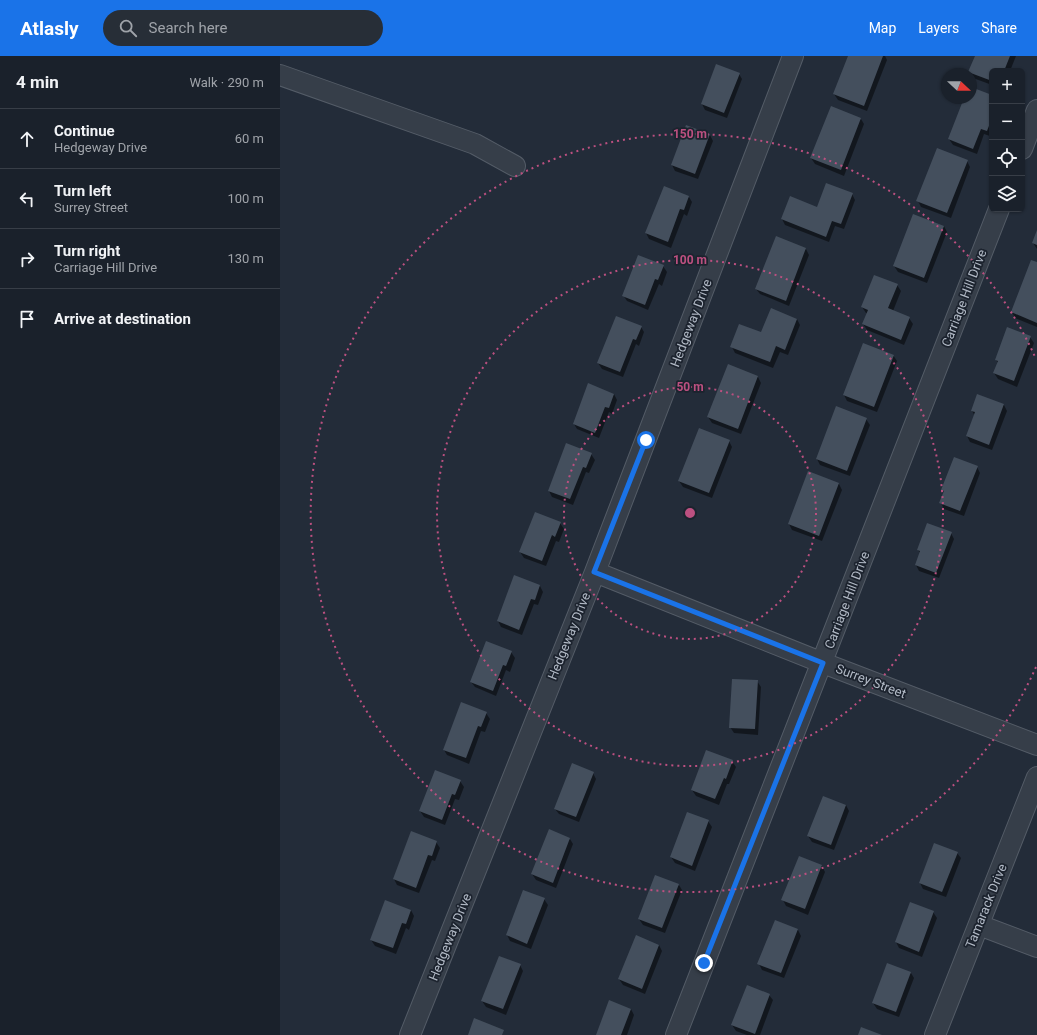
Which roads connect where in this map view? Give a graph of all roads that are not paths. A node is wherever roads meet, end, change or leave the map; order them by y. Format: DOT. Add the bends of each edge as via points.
graph roads {
  1 [pos="793,56"];
  2 [pos="280,75"];
  3 [pos="1037,110"];
  4 [pos="1025,141"];
  5 [pos="515,166"];
  6 [pos="998,212"];
  7 [pos="594,572"];
  8 [pos="823,663"];
  9 [pos="1037,745"];
  10 [pos="1037,777"];
  11 [pos="979,925"];
  12 [pos="1037,947"];
  13 [pos="410,1035"];
  14 [pos="676,1035"];
  15 [pos="935,1035"];
  1 -- 7 [label="street, Hedgeway Drive"];
  2 -- 5 [label="street" via="475,144"];
  3 -- 4 [label="street"];
  6 -- 8 [label="street, Carriage Hill Drive"];
  7 -- 8 [label="street, Surrey Street"];
  7 -- 13 [label="street, Hedgeway Drive"];
  8 -- 9 [label="street, Surrey Street"];
  8 -- 14 [label="street, Carriage Hill Drive"];
  10 -- 11 [label="street, Tamarack Drive"];
  11 -- 12 [label="street"];
  11 -- 15 [label="street, Tamarack Drive"];
}
